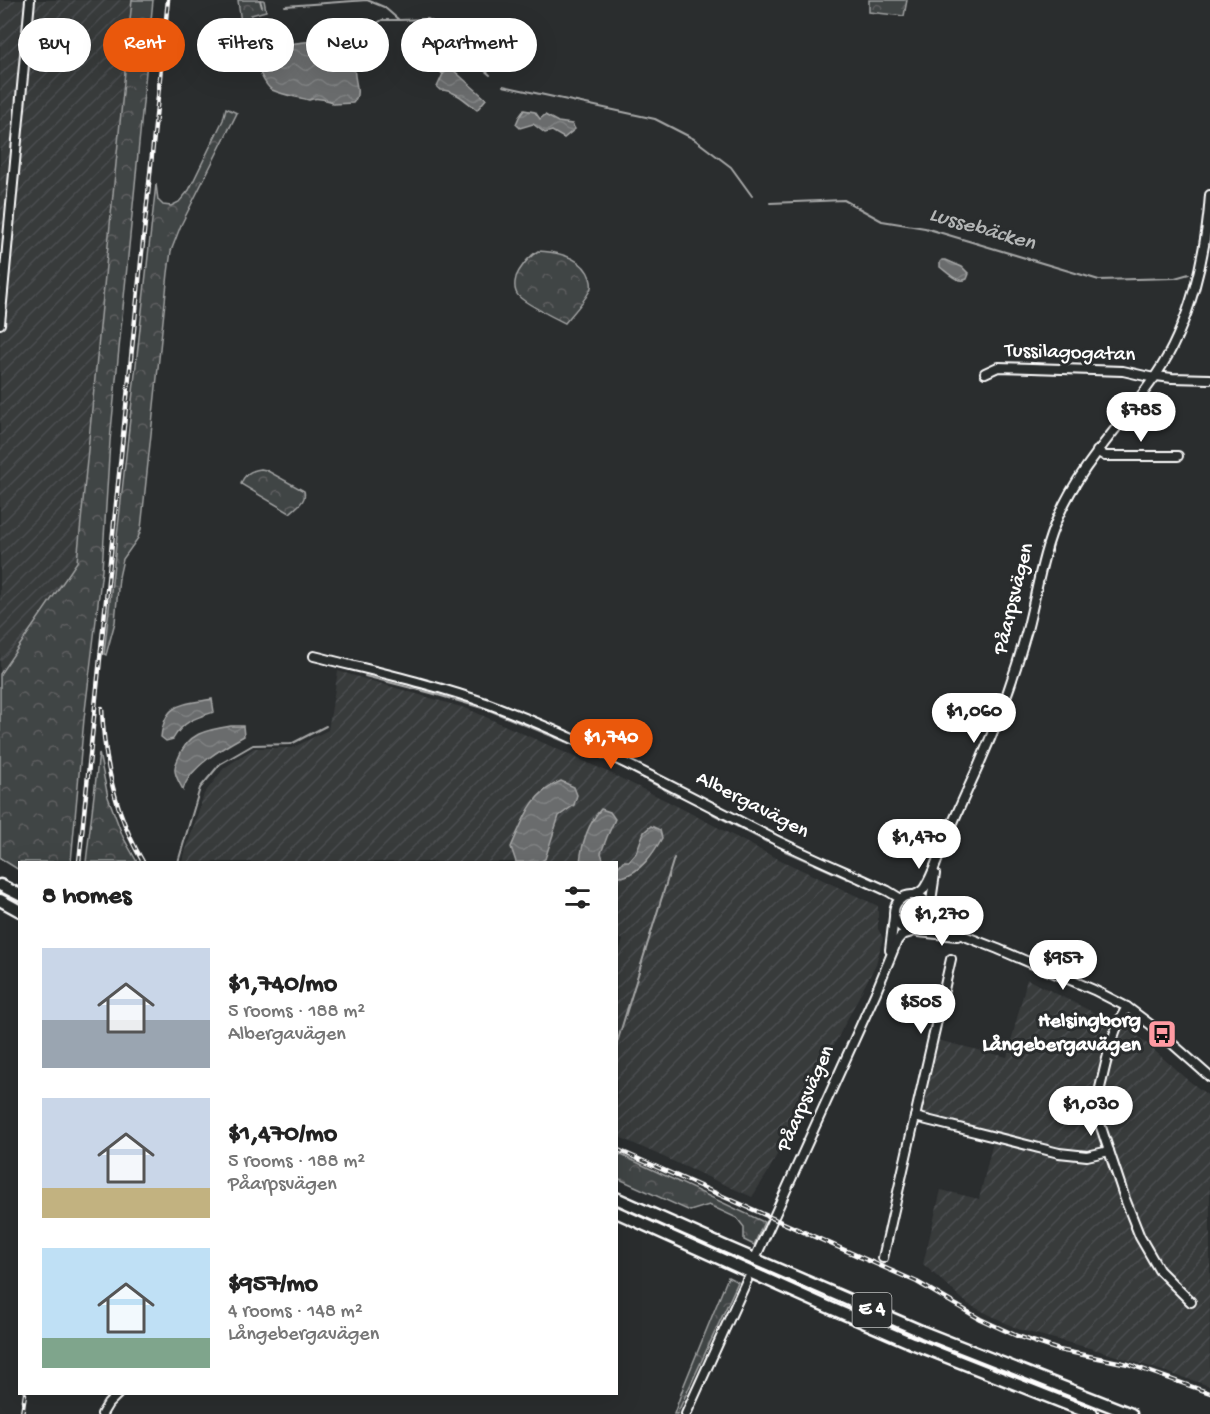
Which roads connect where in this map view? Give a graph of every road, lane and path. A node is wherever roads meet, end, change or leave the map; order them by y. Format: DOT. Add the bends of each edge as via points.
graph roads {
  1 [pos="30,0"];
  2 [pos="1210,195"];
  3 [pos="0,324"];
  4 [pos="985,373"];
  5 [pos="1155,377"];
  6 [pos="1210,379"];
  7 [pos="1097,451"];
  8 [pos="1178,456"];
  9 [pos="315,656"];
  10 [pos="938,860"];
  11 [pos="1,885"];
  12 [pos="18,894"];
  13 [pos="914,895"];
  14 [pos="901,899"];
  15 [pos="0,901"];
  16 [pos="18,910"];
  17 [pos="930,912"];
  18 [pos="894,915"];
  19 [pos="914,932"];
  20 [pos="971,939"];
  21 [pos="888,959"];
  22 [pos="951,959"];
  23 [pos="1127,1007"];
  24 [pos="1210,1077"];
  25 [pos="915,1117"];
  26 [pos="1108,1151"];
  27 [pos="618,1199"];
  28 [pos="618,1213"];
  29 [pos="757,1254"];
  30 [pos="883,1258"];
  31 [pos="747,1280"];
  32 [pos="1191,1302"];
  33 [pos="117,1395"];
  34 [pos="102,1414"];
  35 [pos="686,1414"];
  36 [pos="1092,1414"];
  37 [pos="1131,1414"];
  1 -- 3 [label="street"];
  2 -- 5 [label="street, Påarpsvägen" via="1198,276 1175,342"];
  4 -- 5 [label="street, Tussilagogatan" via="998,367 1128,371"];
  5 -- 6 [label="street"];
  5 -- 7 [label="street, Påarpsvägen"];
  7 -- 8 [label="street" via="1105,456"];
  7 -- 10 [label="street, Påarpsvägen" via="1071,488 1054,527 1007,699"];
  9 -- 14 [label="street, Albergavägen" via="433,687 531,721 608,754"];
  10 -- 13 [label="street, Påarpsvägen" via="925,887"];
  10 -- 17 [label="street, Påarpsvägen"];
  11 -- 12 [label="highway"];
  13 -- 14 [label="street"];
  13 -- 17 [label="street" via="924,899"];
  14 -- 18 [label="street"];
  15 -- 16 [label="highway"];
  17 -- 19 [label="street" via="925,927"];
  17 -- 20 [label="street" via="938,925"];
  18 -- 19 [label="street" via="900,927"];
  18 -- 21 [label="street, Påarpsvägen"];
  19 -- 20 [label="street"];
  19 -- 21 [label="street, Påarpsvägen" via="898,939"];
  20 -- 23 [label="street"];
  21 -- 29 [label="street, Påarpsvägen"];
  22 -- 25 [label="street"];
  23 -- 24 [label="street"];
  23 -- 26 [label="street" via="1112,1040 1098,1096 1098,1118"];
  25 -- 26 [label="street" via="1059,1153 1087,1155"];
  25 -- 30 [label="street"];
  26 -- 32 [label="street" via="1140,1237 1159,1270"];
  27 -- 37 [label="highway, E 4" via="913,1328"];
  28 -- 36 [label="highway, E 4" via="912,1343"];
  31 -- 35 [label="street"];
  33 -- 34 [label="street"];
}
